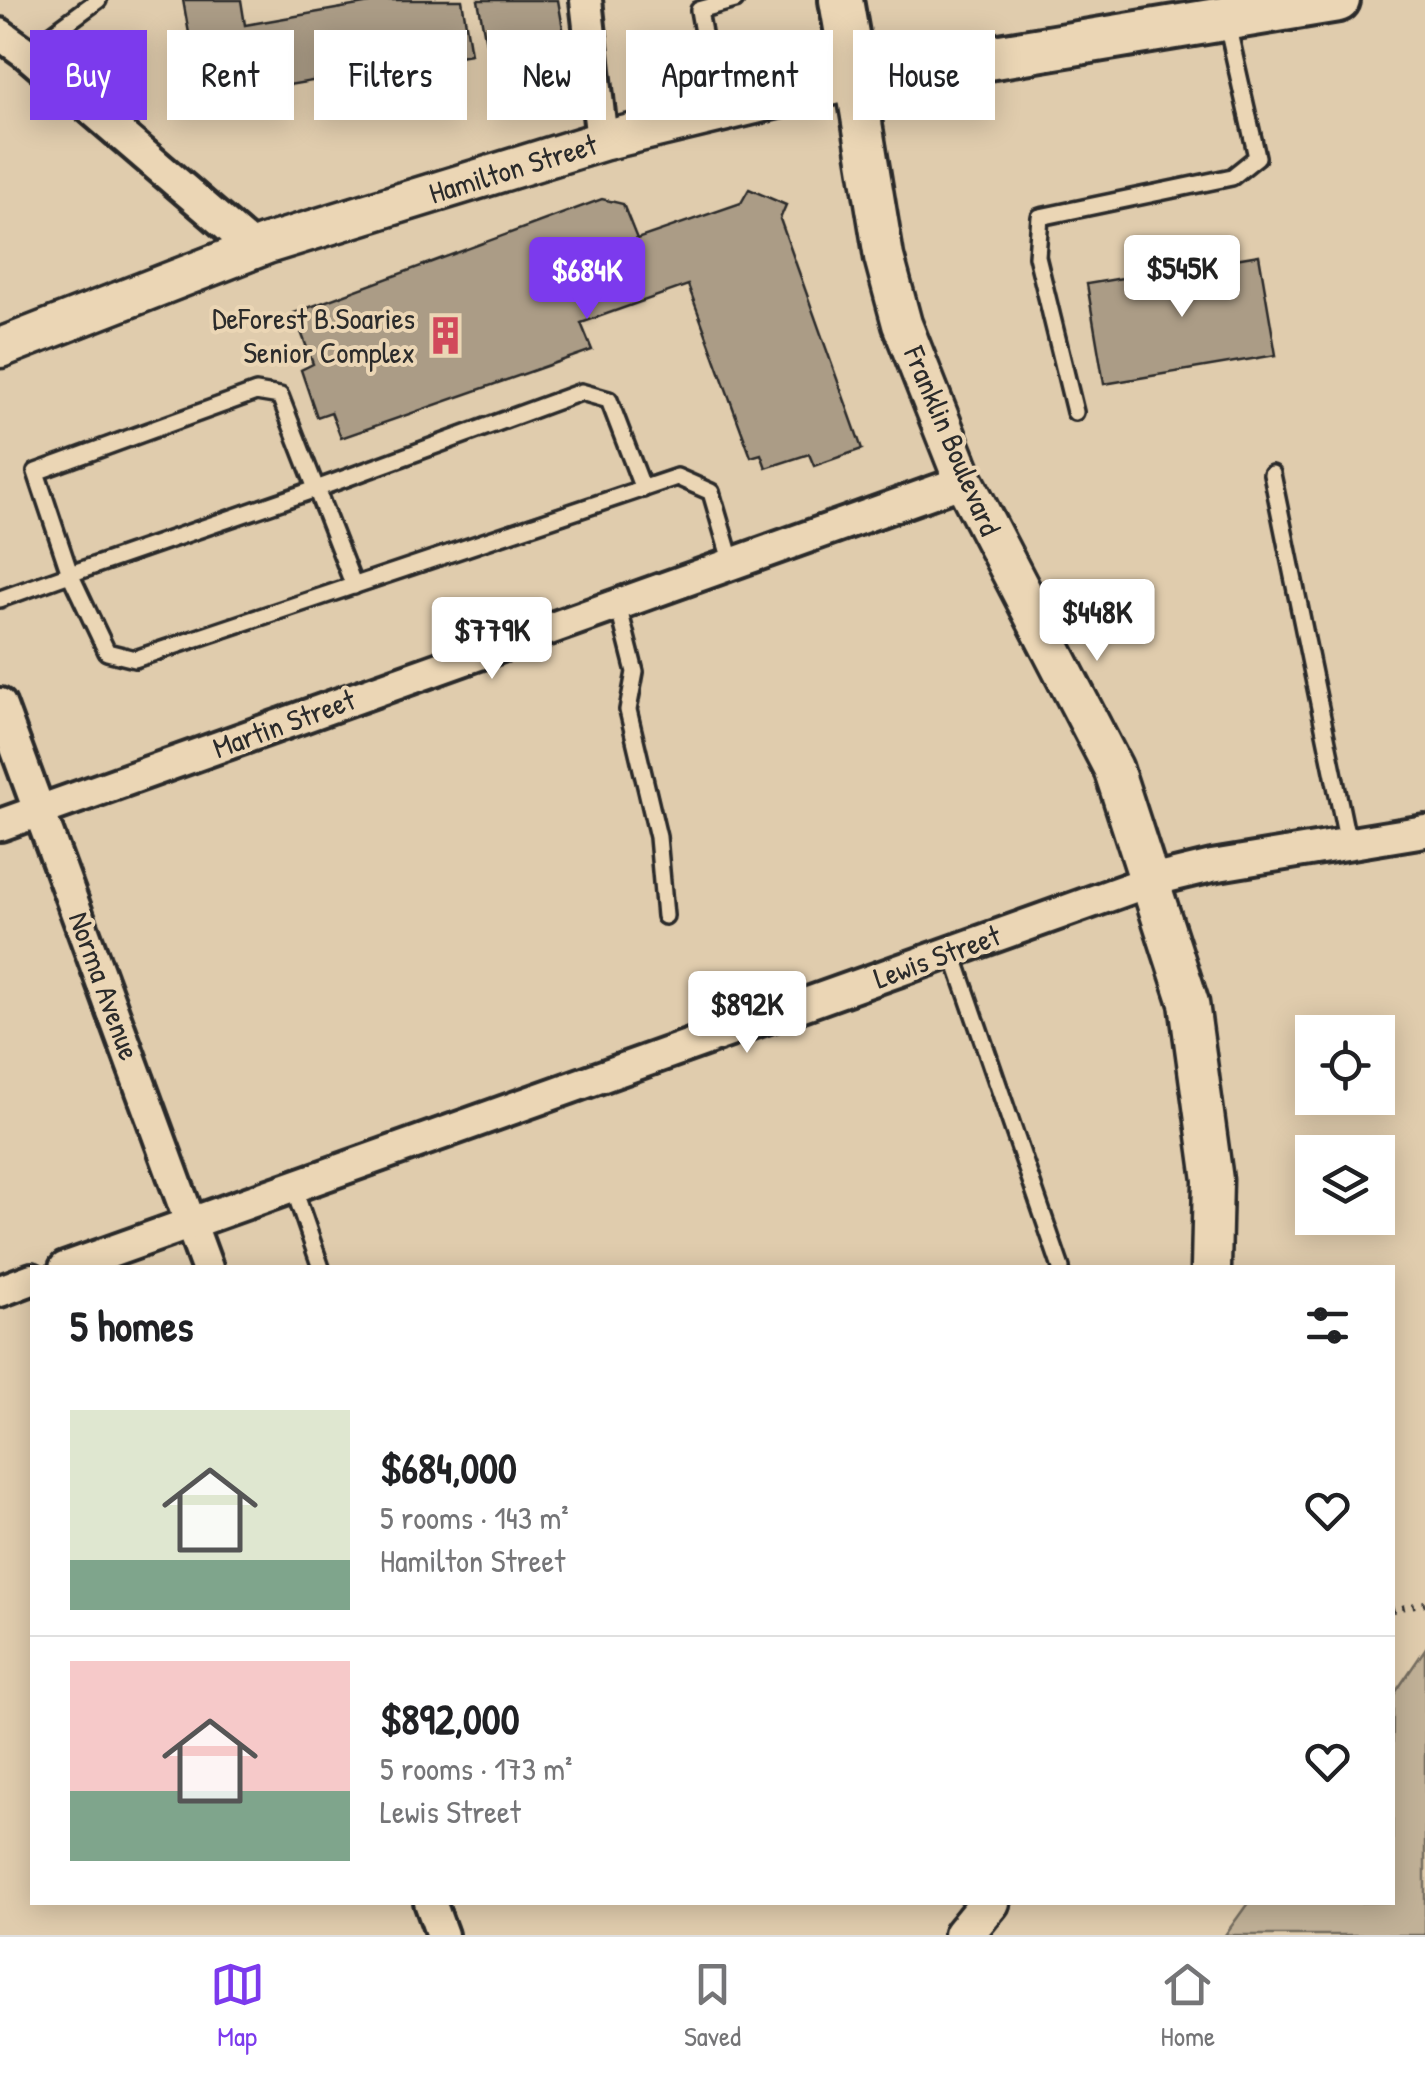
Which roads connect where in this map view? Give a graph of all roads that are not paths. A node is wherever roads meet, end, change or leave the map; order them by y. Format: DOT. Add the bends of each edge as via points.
graph roads {
  1 [pos="98,0"];
  2 [pos="586,0"];
  3 [pos="735,0"];
  4 [pos="841,0"];
  5 [pos="1338,0"];
  6 [pos="1224,9"];
  7 [pos="703,30"];
  8 [pos="0,34"];
  9 [pos="26,52"];
  10 [pos="995,53"];
  11 [pos="853,69"];
  12 [pos="689,120"];
  13 [pos="862,120"];
  14 [pos="602,141"];
  15 [pos="254,248"];
  16 [pos="0,348"];
  17 [pos="1075,412"];
  18 [pos="1272,474"];
  19 [pos="964,482"];
  20 [pos="643,489"];
  21 [pos="316,490"];
  22 [pos="732,564"];
  23 [pos="70,574"];
  24 [pos="354,586"];
  25 [pos="0,599"];
  26 [pos="618,605"];
  27 [pos="0,704"];
  28 [pos="39,811"];
  29 [pos="0,825"];
  30 [pos="1425,832"];
  31 [pos="1348,844"];
  32 [pos="1150,880"];
  33 [pos="665,916"];
  34 [pos="952,951"];
  35 [pos="292,1186"];
  36 [pos="191,1222"];
  37 [pos="73,1265"];
  38 [pos="206,1265"];
  39 [pos="320,1265"];
  40 [pos="1060,1265"];
  41 [pos="1211,1265"];
  42 [pos="30,1280"];
  43 [pos="0,1291"];
  44 [pos="431,1905"];
  45 [pos="988,1905"];
  46 [pos="442,1935"];
  47 [pos="963,1935"];
  1 -- 9 [label="lane"];
  2 -- 14 [label="street"];
  3 -- 7 [label="lane" via="699,10"];
  4 -- 11 [label="main road, Franklin Boulevard"];
  5 -- 6 [label="main road, Hamilton Street"];
  6 -- 10 [label="main road, Hamilton Street"];
  6 -- 17 [label="lane" via="1257,156 1232,177 1040,217 1037,256"];
  8 -- 9 [label="street"];
  9 -- 15 [label="street"];
  12 -- 14 [label="street, Hamilton Street"];
  13 -- 19 [label="street, Franklin Boulevard" via="902,324"];
  14 -- 15 [label="street, Hamilton Street"];
  15 -- 16 [label="street, Hamilton Street"];
  18 -- 31 [label="lane"];
  19 -- 22 [label="street, Martin Street"];
  19 -- 32 [label="street, Franklin Boulevard" via="1113,768"];
  20 -- 21 [label="lane" via="608,400 581,392"];
  20 -- 22 [label="lane" via="677,477 711,492"];
  20 -- 24 [label="lane"];
  21 -- 23 [label="lane"];
  21 -- 23 [label="lane" via="280,396 256,392 36,472"];
  21 -- 24 [label="lane"];
  22 -- 26 [label="street, Martin Street"];
  23 -- 24 [label="lane" via="107,652 135,659"];
  23 -- 25 [label="lane"];
  26 -- 28 [label="street, Martin Street"];
  26 -- 33 [label="lane" via="635,672 628,710 658,837"];
  27 -- 28 [label="street, Norma Avenue"];
  28 -- 29 [label="street, Martin Street"];
  28 -- 36 [label="street, Norma Avenue"];
  30 -- 31 [label="street, Lewis Street"];
  31 -- 32 [label="street, Lewis Street"];
  32 -- 34 [label="street, Lewis Street"];
  32 -- 41 [label="street, Franklin Boulevard" via="1189,1004 1213,1180"];
  34 -- 35 [label="street, Lewis Street"];
  34 -- 40 [label="lane"];
  35 -- 36 [label="street, Lewis Street"];
  35 -- 39 [label="lane"];
  36 -- 37 [label="street, Lewis Street"];
  36 -- 38 [label="street, Norma Avenue"];
  42 -- 43 [label="street"];
  44 -- 46 [label="street"];
  45 -- 47 [label="street"];
}
